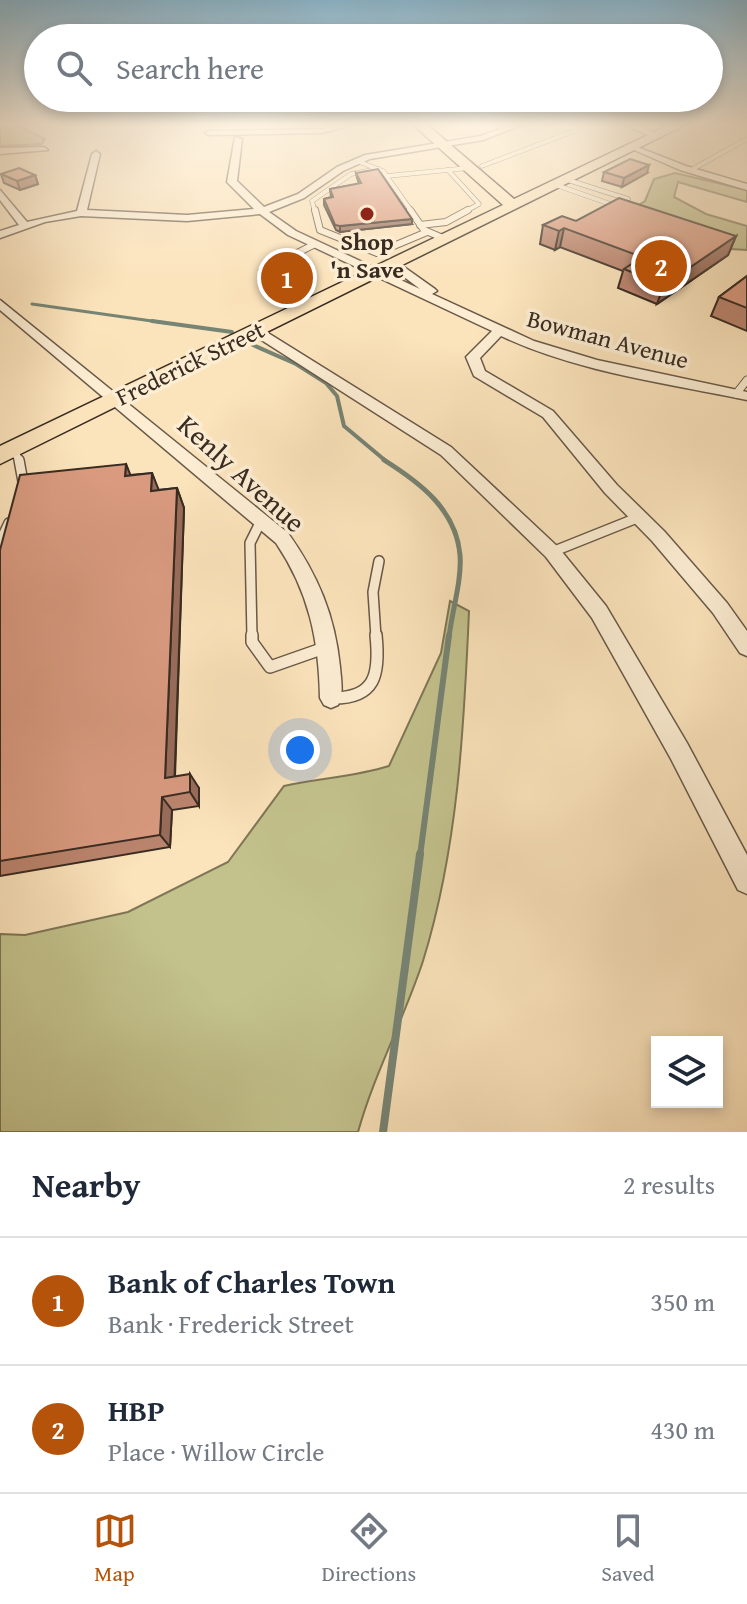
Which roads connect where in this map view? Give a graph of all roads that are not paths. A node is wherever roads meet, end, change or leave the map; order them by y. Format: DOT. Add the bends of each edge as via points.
graph roads {
  1 [pos="90,176"];
  2 [pos="233,176"];
  3 [pos="333,176"];
  4 [pos="348,176"];
  5 [pos="387,176"];
  6 [pos="453,176"];
  7 [pos="485,176"];
  8 [pos="490,176"];
  9 [pos="575,176"];
  10 [pos="710,176"];
  11 [pos="562,182"];
  12 [pos="747,187"];
  13 [pos="0,193"];
  14 [pos="299,197"];
  15 [pos="312,201"];
  16 [pos="519,204"];
  17 [pos="261,211"];
  18 [pos="81,213"];
  19 [pos="24,225"];
  20 [pos="420,225"];
  21 [pos="427,232"];
  22 [pos="0,235"];
  23 [pos="445,239"];
  24 [pos="315,244"];
  25 [pos="393,264"];
  26 [pos="374,273"];
  27 [pos="0,304"];
  28 [pos="299,310"];
  29 [pos="494,330"];
  30 [pos="256,331"];
  31 [pos="747,380"];
  32 [pos="742,395"];
  33 [pos="117,399"];
  34 [pos="6,452"];
  35 [pos="637,518"];
  36 [pos="262,519"];
  37 [pos="0,542"];
  38 [pos="552,552"];
  39 [pos="379,561"];
  40 [pos="328,646"];
  41 [pos="747,647"];
  42 [pos="331,698"];
  43 [pos="747,881"];
  1 -- 18 [label="street"];
  2 -- 17 [label="street, Bowman Avenue" via="232,182"];
  3 -- 14 [label="street"];
  4 -- 15 [label="lane"];
  5 -- 20 [label="lane"];
  6 -- 20 [label="lane" via="479,204 446,222"];
  7 -- 16 [label="main road"];
  8 -- 16 [label="main road"];
  9 -- 11 [label="main road, Frederick Street"];
  10 -- 12 [label="street"];
  11 -- 11 [label="lane" via="607,204 628,201 622,195"];
  11 -- 16 [label="main road, Frederick Street"];
  13 -- 19 [label="street"];
  14 -- 15 [label="lane"];
  14 -- 17 [label="street"];
  15 -- 21 [label="lane" via="320,230 377,253"];
  16 -- 23 [label="main road, Frederick Street"];
  17 -- 18 [label="street" via="196,218"];
  17 -- 24 [label="street, Bowman Avenue"];
  18 -- 19 [label="street"];
  19 -- 22 [label="street"];
  20 -- 21 [label="lane"];
  21 -- 23 [label="lane"];
  23 -- 25 [label="main road, Frederick Street"];
  24 -- 26 [label="street, Bowman Avenue"];
  24 -- 28 [label="lane" via="262,271"];
  25 -- 26 [label="main road, Frederick Street"];
  25 -- 29 [label="street"];
  26 -- 28 [label="main road, Frederick Street"];
  26 -- 29 [label="street, Bowman Avenue"];
  27 -- 33 [label="street, Kenly Avenue"];
  28 -- 30 [label="main road, Frederick Street"];
  29 -- 32 [label="street, Bowman Avenue" via="562,355"];
  29 -- 35 [label="street" via="473,357 479,373 548,414"];
  30 -- 33 [label="main road, Frederick Street"];
  30 -- 38 [label="street" via="446,451"];
  31 -- 32 [label="lane"];
  33 -- 34 [label="main road, Frederick Street"];
  33 -- 36 [label="street, Kenly Avenue"];
  34 -- 37 [label="lane" via="25,477"];
  35 -- 38 [label="lane"];
  35 -- 41 [label="street" via="720,608"];
  36 -- 40 [label="street, Kenly Avenue" via="291,549 312,585"];
  36 -- 40 [label="lane" via="250,543 252,642 270,667"];
  38 -- 43 [label="street" via="599,612"];
  39 -- 42 [label="lane" via="373,590 373,679 354,698"];
  40 -- 42 [label="street, Kenly Avenue"];
}
